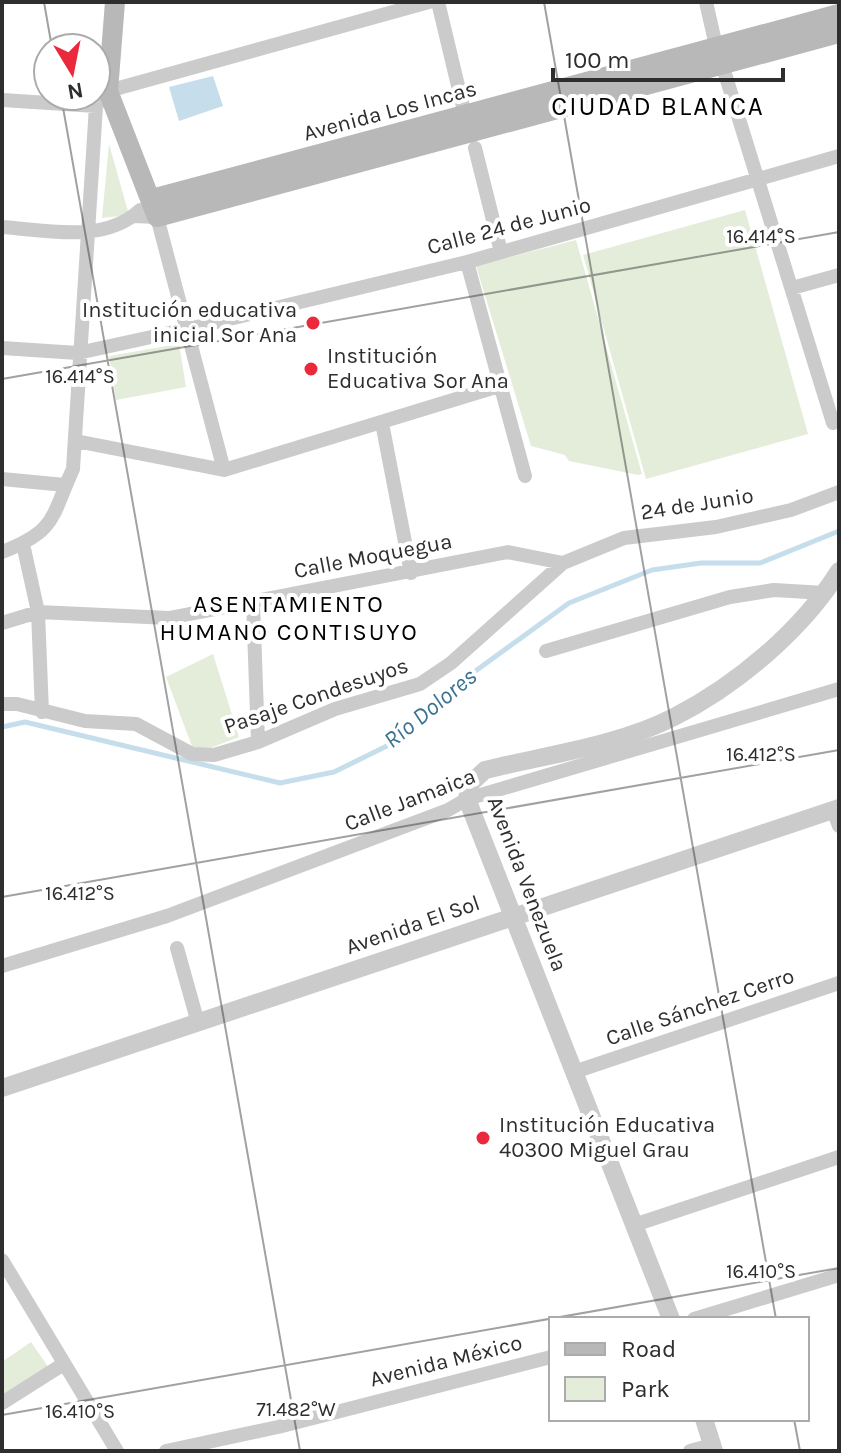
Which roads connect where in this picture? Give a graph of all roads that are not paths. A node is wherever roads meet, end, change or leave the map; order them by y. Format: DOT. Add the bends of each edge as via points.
graph roads {
  1 [pos="115,2"];
  2 [pos="429,2"];
  3 [pos="438,2"];
  4 [pos="706,2"];
  5 [pos="839,14"];
  6 [pos="111,32"];
  7 [pos="839,33"];
  8 [pos="719,55"];
  9 [pos="112,96"];
  10 [pos="2,100"];
  11 [pos="32,100"];
  12 [pos="101,112"];
  13 [pos="108,112"];
  14 [pos="465,115"];
  15 [pos="475,148"];
  16 [pos="839,156"];
  17 [pos="756,179"];
  18 [pos="155,208"];
  19 [pos="2,227"];
  20 [pos="89,233"];
  21 [pos="501,252"];
  22 [pos="467,262"];
  23 [pos="839,275"];
  24 [pos="792,288"];
  25 [pos="188,329"];
  26 [pos="2,348"];
  27 [pos="78,353"];
  28 [pos="499,386"];
  29 [pos="839,389"];
  30 [pos="824,394"];
  31 [pos="382,423"];
  32 [pos="833,423"];
  33 [pos="76,441"];
  34 [pos="224,470"];
  35 [pos="525,476"];
  36 [pos="2,479"];
  37 [pos="65,485"];
  38 [pos="839,492"];
  39 [pos="23,544"];
  40 [pos="2,552"];
  41 [pos="563,563"];
  42 [pos="839,571"];
  43 [pos="411,573"];
  44 [pos="825,593"];
  45 [pos="253,602"];
  46 [pos="38,612"];
  47 [pos="2,623"];
  48 [pos="546,651"];
  49 [pos="839,689"];
  50 [pos="2,704"];
  51 [pos="42,712"];
  52 [pos="258,742"];
  53 [pos="467,799"];
  54 [pos="837,815"];
  55 [pos="513,917"];
  56 [pos="177,948"];
  57 [pos="2,966"];
  58 [pos="839,983"];
  59 [pos="198,1023"];
  60 [pos="574,1072"];
  61 [pos="2,1088"];
  62 [pos="839,1157"];
  63 [pos="634,1225"];
  64 [pos="2,1260"];
  65 [pos="839,1275"];
  66 [pos="670,1317"];
  67 [pos="701,1317"];
  68 [pos="549,1358"];
  69 [pos="62,1365"];
  70 [pos="2,1403"];
  71 [pos="705,1421"];
  72 [pos="713,1448"];
  73 [pos="117,1451"];
  74 [pos="166,1451"];
  75 [pos="690,1451"];
  1 -- 6 [label="main road"];
  2 -- 9 [label="street"];
  3 -- 14 [label="street"];
  4 -- 8 [label="street"];
  5 -- 8 [label="main road, Avenida Los Incas"];
  7 -- 8 [label="main road, Avenida Los Incas"];
  8 -- 14 [label="main road, Avenida Los Incas"];
  8 -- 17 [label="street"];
  8 -- 18 [label="main road, Avenida Los Incas"];
  10 -- 11 [label="street"];
  12 -- 20 [label="street"];
  13 -- 18 [label="main road"];
  14 -- 18 [label="main road, Avenida Los Incas"];
  15 -- 21 [label="street"];
  16 -- 17 [label="street, Calle 24 de Junio"];
  17 -- 21 [label="street, Calle 24 de Junio"];
  17 -- 24 [label="street"];
  18 -- 20 [label="street"];
  18 -- 25 [label="street"];
  19 -- 20 [label="street"];
  20 -- 27 [label="street"];
  21 -- 22 [label="street, Calle 24 de Junio"];
  22 -- 25 [label="street, Calle 24 de Junio"];
  22 -- 28 [label="street"];
  23 -- 24 [label="street"];
  24 -- 30 [label="street"];
  25 -- 27 [label="street, Calle 24 de Junio"];
  25 -- 34 [label="street"];
  26 -- 27 [label="street, Calle 24 de Junio"];
  27 -- 33 [label="street"];
  28 -- 31 [label="street"];
  28 -- 35 [label="street"];
  29 -- 30 [label="street"];
  30 -- 32 [label="street"];
  31 -- 34 [label="street"];
  31 -- 43 [label="street"];
  33 -- 34 [label="street"];
  33 -- 37 [label="street"];
  36 -- 37 [label="street"];
  37 -- 39 [label="street" via="48,527"];
  38 -- 41 [label="street, 24 de Junio" via="791,510 716,527 624,538"];
  39 -- 40 [label="street"];
  39 -- 46 [label="street"];
  41 -- 43 [label="street, Calle Moquegua" via="508,552"];
  41 -- 52 [label="street, Pasaje Condesuyos" via="420,684 335,709"];
  42 -- 44 [label="street, Avenida Venezuela"];
  43 -- 45 [label="street, Calle Moquegua"];
  44 -- 48 [label="street" via="774,590 730,597"];
  44 -- 53 [label="street, Avenida Venezuela" via="756,661 673,718 485,770 470,784"];
  45 -- 46 [label="street, Calle Moquegua" via="169,618"];
  45 -- 52 [label="street"];
  46 -- 47 [label="street, Calle Moquegua"];
  46 -- 51 [label="street"];
  49 -- 53 [label="street, Calle Jamaica"];
  50 -- 51 [label="street, Pasaje Condesuyos"];
  51 -- 52 [label="street, Pasaje Condesuyos" via="136,724 201,756"];
  53 -- 55 [label="street, Avenida Venezuela"];
  53 -- 57 [label="street, Calle Jamaica" via="167,916"];
  54 -- 55 [label="street, Avenida El Sol"];
  55 -- 59 [label="street, Avenida El Sol"];
  55 -- 60 [label="street, Avenida Venezuela"];
  56 -- 59 [label="street"];
  58 -- 60 [label="street, Calle Sánchez Cerro"];
  59 -- 61 [label="street, Avenida El Sol"];
  60 -- 63 [label="street, Avenida Venezuela"];
  62 -- 63 [label="street"];
  63 -- 66 [label="street, Avenida Venezuela"];
  64 -- 69 [label="street"];
  65 -- 67 [label="street"];
  68 -- 74 [label="street, Avenida México"];
  69 -- 70 [label="street"];
  69 -- 73 [label="street"];
  71 -- 72 [label="street"];
  72 -- 75 [label="street"];
}
